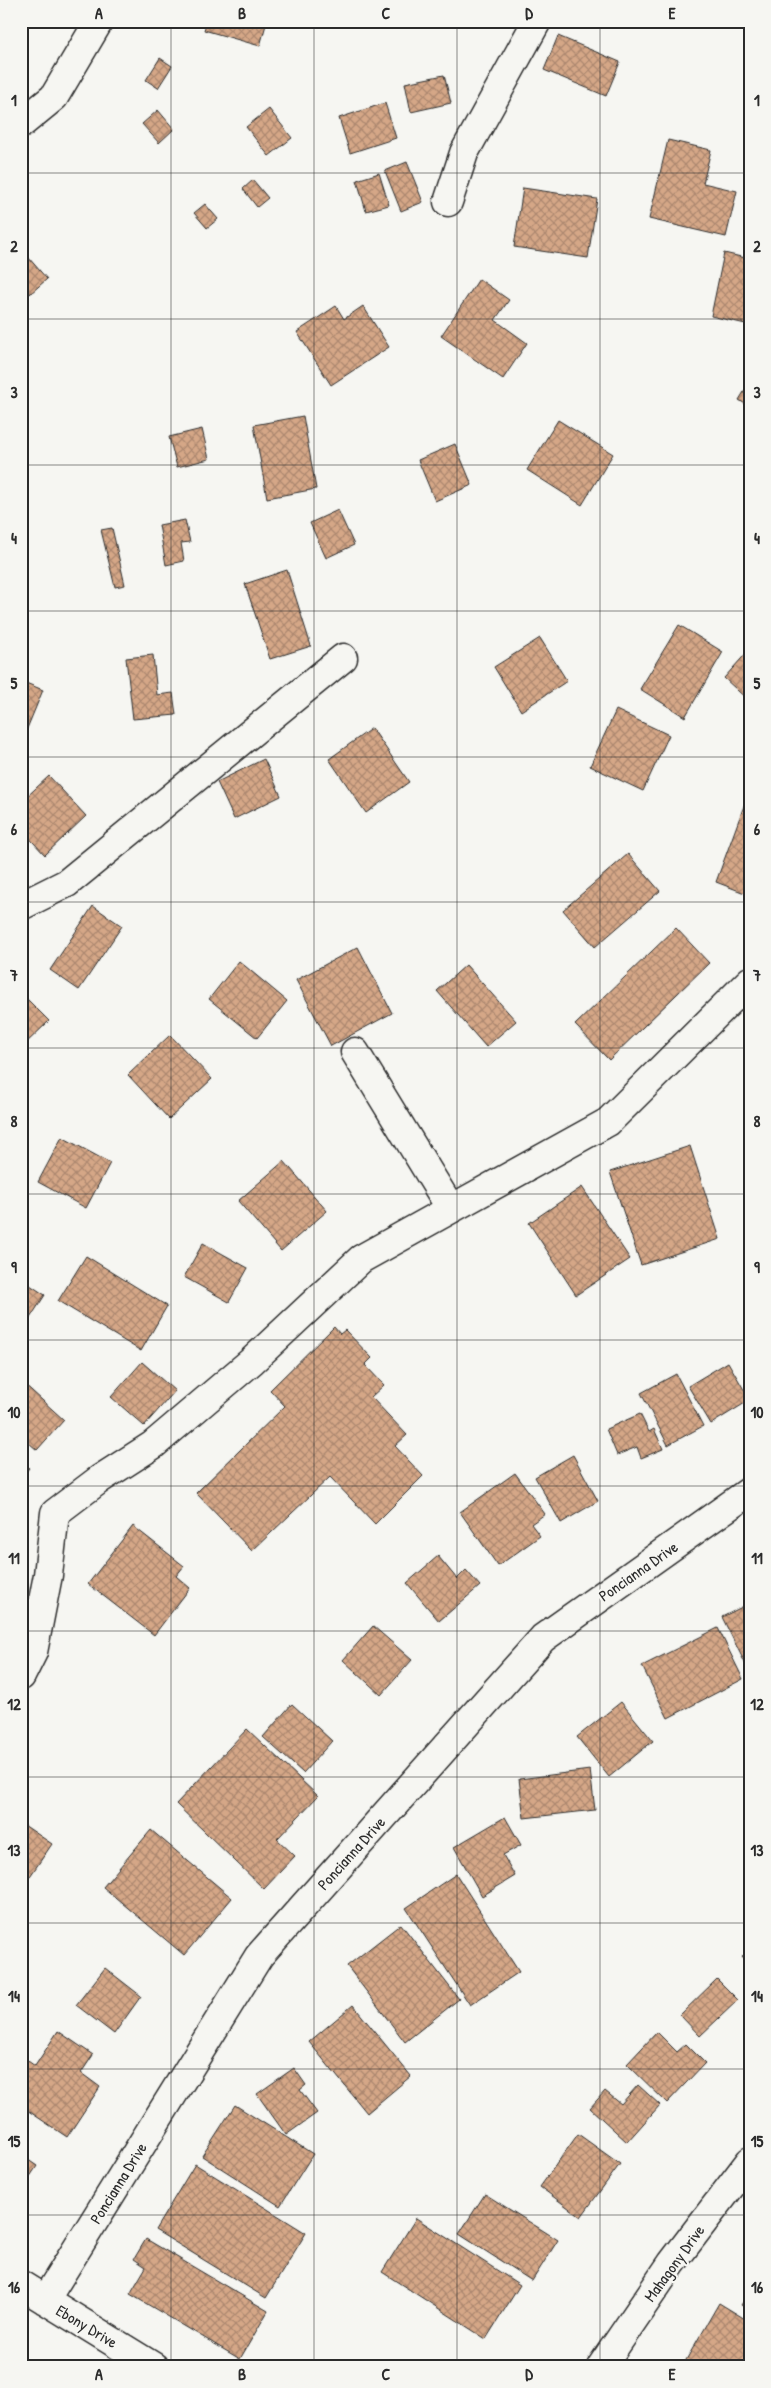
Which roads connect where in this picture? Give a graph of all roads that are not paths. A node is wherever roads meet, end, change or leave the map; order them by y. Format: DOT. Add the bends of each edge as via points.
graph roads {
  1 [pos="99,21"];
  2 [pos="537,21"];
  3 [pos="21,124"];
  4 [pos="448,202"];
  5 [pos="343,658"];
  6 [pos="21,906"];
  7 [pos="750,981"];
  8 [pos="355,1052"];
  9 [pos="451,1209"];
  10 [pos="750,1491"];
  11 [pos="21,1676"];
  12 [pos="750,2161"];
  13 [pos="21,2285"];
  14 [pos="45,2300"];
  15 [pos="154,2367"];
  16 [pos="601,2367"];
  1 -- 3 [label="street" via="54,98"];
  2 -- 4 [label="street" via="464,153"];
  5 -- 6 [label="street" via="67,884"];
  7 -- 9 [label="street" via="608,1122"];
  8 -- 9 [label="street"];
  9 -- 11 [label="street" via="361,1259 252,1361 153,1445 55,1513 48,1576 33,1652"];
  10 -- 14 [label="street, Poncianna Drive" via="543,1638 259,1956"];
  12 -- 16 [label="street, Mahagony Drive" via="672,2263"];
  13 -- 14 [label="street, Ebony Drive"];
  14 -- 15 [label="street, Ebony Drive"];
}
